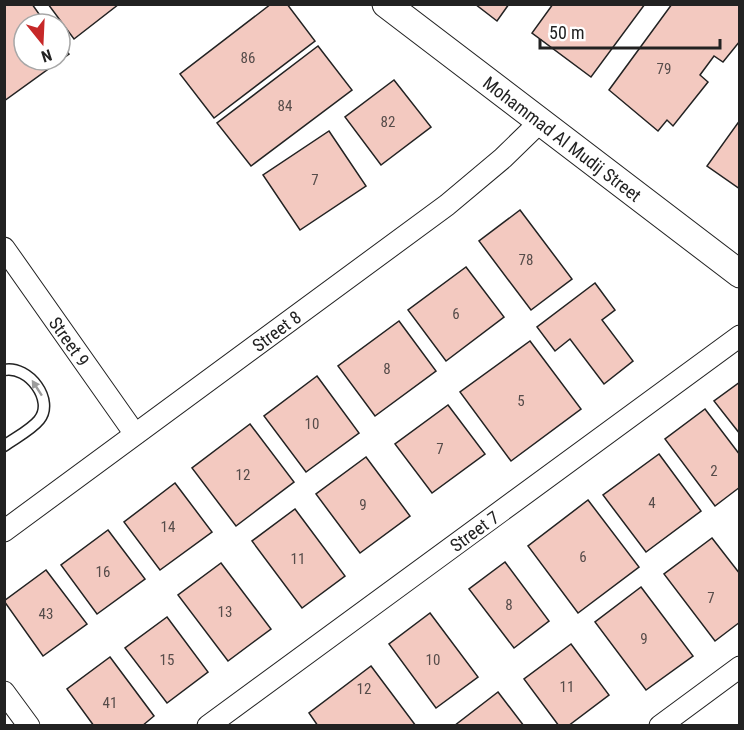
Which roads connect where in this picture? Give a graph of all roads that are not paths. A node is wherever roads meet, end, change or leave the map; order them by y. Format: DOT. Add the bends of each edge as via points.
graph roads {
  1 [pos="386,4"];
  2 [pos="540,122"];
  3 [pos="4,248"];
  4 [pos="740,274"];
  5 [pos="740,336"];
  6 [pos="4,370"];
  7 [pos="135,434"];
  8 [pos="4,446"];
  9 [pos="4,531"];
  10 [pos="740,667"];
  11 [pos="4,692"];
  12 [pos="29,726"];
  13 [pos="208,726"];
  14 [pos="660,726"];
  1 -- 2 [label="street, Mohammad Al Mudij Street"];
  2 -- 4 [label="street, Mohammad Al Mudij Street"];
  2 -- 7 [label="street, Street 8" via="447,205"];
  3 -- 7 [label="street, Street 9"];
  5 -- 13 [label="street, Street 7"];
  8 -- 6 [label="lane, one-way" via="39,420 45,410 45,401 27,374 17,368"];
  7 -- 9 [label="street, Street 8"];
  10 -- 14 [label="street"];
  11 -- 12 [label="street"];
}
